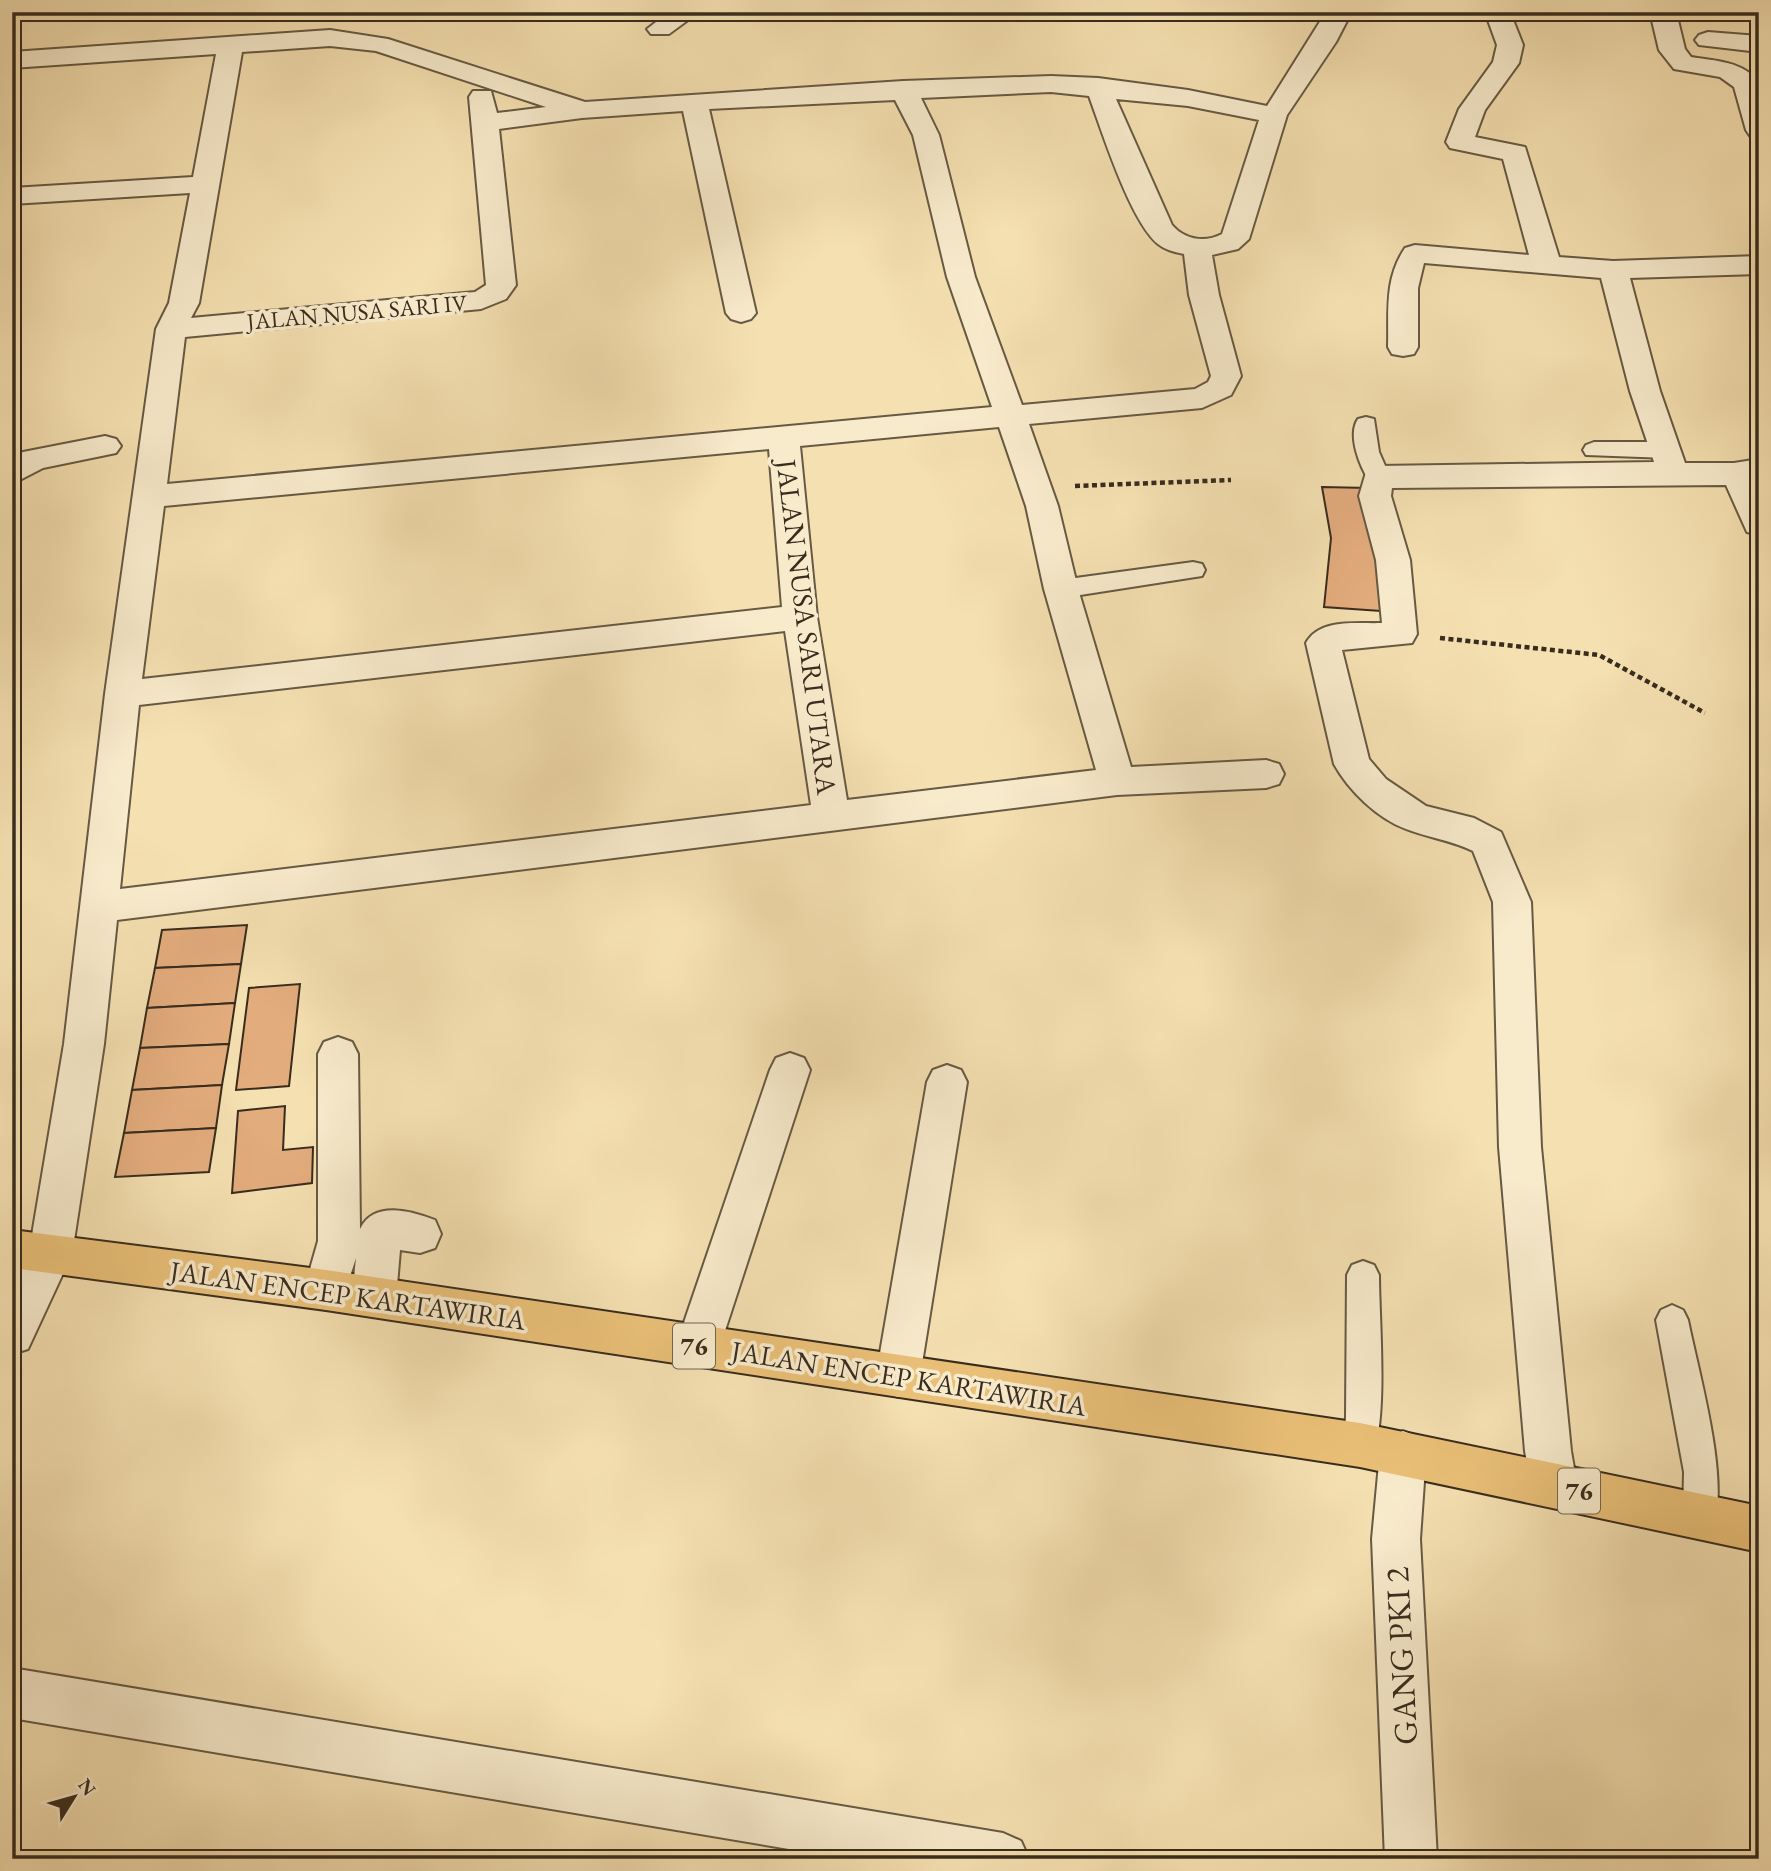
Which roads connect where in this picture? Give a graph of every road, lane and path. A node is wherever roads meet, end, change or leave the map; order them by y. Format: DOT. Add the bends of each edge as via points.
graph roads {
  1 [pos="687,12"];
  2 [pos="1497,12"];
  3 [pos="1663,12"];
  4 [pos="1337,15"];
  5 [pos="660,29"];
  6 [pos="1708,40"];
  7 [pos="231,43"];
  8 [pos="1759,44"];
  9 [pos="12,60"];
  10 [pos="480,75"];
  11 [pos="1098,86"];
  12 [pos="903,89"];
  13 [pos="694,102"];
  14 [pos="582,110"];
  15 [pos="1274,115"];
  16 [pos="483,123"];
  17 [pos="1759,130"];
  18 [pos="1732,136"];
  19 [pos="1759,137"];
  20 [pos="207,184"];
  21 [pos="12,196"];
  22 [pos="1197,248"];
  23 [pos="1759,265"];
  24 [pos="1546,266"];
  25 [pos="1614,270"];
  26 [pos="741,313"];
  27 [pos="177,318"];
  28 [pos="1403,348"];
  29 [pos="1009,414"];
  30 [pos="1366,424"];
  31 [pos="783,437"];
  32 [pos="105,446"];
  33 [pos="1594,450"];
  34 [pos="1670,462"];
  35 [pos="1748,472"];
  36 [pos="12,473"];
  37 [pos="1378,477"];
  38 [pos="1231,480"];
  39 [pos="1036,487"];
  40 [pos="150,496"];
  41 [pos="1759,524"];
  42 [pos="1193,570"];
  43 [pos="1061,589"];
  44 [pos="800,617"];
  45 [pos="1400,634"];
  46 [pos="123,694"];
  47 [pos="1705,713"];
  48 [pos="1266,774"];
  49 [pos="1117,781"];
  50 [pos="831,818"];
  51 [pos="99,907"];
  52 [pos="338,1054"];
  53 [pos="790,1070"];
  54 [pos="947,1082"];
  55 [pos="421,1234"];
  56 [pos="31,1252"];
  57 [pos="1363,1275"];
  58 [pos="326,1290"];
  59 [pos="374,1297"];
  60 [pos="1672,1320"];
  61 [pos="12,1334"];
  62 [pos="698,1346"];
  63 [pos="898,1376"];
  64 [pos="1384,1449"];
  65 [pos="1554,1485"];
  66 [pos="1700,1517"];
  67 [pos="1759,1529"];
  68 [pos="12,1693"];
  69 [pos="1003,1859"];
  70 [pos="1411,1859"];
  1 -- 5 [label="street"];
  2 -- 24 [label="street" via="1510,45 1506,62 1472,109 1460,142 1515,153"];
  3 -- 17 [label="street" via="1672,50 1683,64 1727,70 1746,83"];
  4 -- 15 [label="street"];
  6 -- 8 [label="street"];
  7 -- 9 [label="street"];
  7 -- 10 [label="street" via="330,38 379,44"];
  7 -- 20 [label="street"];
  10 -- 14 [label="street"];
  10 -- 16 [label="street, JALAN NUSA SARI IV"];
  11 -- 12 [label="street" via="1051,83"];
  11 -- 15 [label="street"];
  11 -- 22 [label="street" via="1155,221 1167,238"];
  12 -- 13 [label="street"];
  12 -- 29 [label="street" via="926,135 961,277"];
  13 -- 14 [label="street"];
  13 -- 26 [label="street"];
  14 -- 16 [label="street"];
  15 -- 22 [label="street" via="1235,239 1223,246"];
  16 -- 27 [label="street, JALAN NUSA SARI IV" via="501,285 496,293 481,300"];
  18 -- 19 [label="street"];
  20 -- 21 [label="street"];
  20 -- 27 [label="street"];
  22 -- 29 [label="street" via="1204,295 1226,376 1220,388 1202,398"];
  23 -- 25 [label="street"];
  24 -- 25 [label="street"];
  24 -- 28 [label="street" via="1415,254 1400,297 1405,315"];
  25 -- 34 [label="street" via="1645,391"];
  27 -- 40 [label="street"];
  29 -- 31 [label="street"];
  29 -- 39 [label="street"];
  30 -- 37 [label="lane" via="1371,465"];
  31 -- 40 [label="street"];
  31 -- 44 [label="street, JALAN NUSA SARI UTARA"];
  32 -- 36 [label="street" via="34,459"];
  33 -- 34 [label="lane"];
  34 -- 35 [label="street"];
  34 -- 37 [label="street" via="1486,478"];
  35 -- 41 [label="street"];
  37 -- 45 [label="street" via="1375,496 1392,560"];
  38 -- 39 [label="path"];
  39 -- 43 [label="street"];
  40 -- 46 [label="street"];
  42 -- 43 [label="lane"];
  43 -- 49 [label="street"];
  44 -- 46 [label="street"];
  44 -- 50 [label="street, JALAN NUSA SARI UTARA"];
  45 -- 47 [label="path" via="1599,655"];
  45 -- 65 [label="street" via="1329,638 1322,643 1352,764 1373,789 1416,818 1461,828 1488,842 1512,902 1520,1147"];
  46 -- 51 [label="street"];
  48 -- 49 [label="street"];
  49 -- 50 [label="street"];
  50 -- 51 [label="street"];
  51 -- 56 [label="street" via="84,1044"];
  52 -- 58 [label="street" via="339,1241"];
  53 -- 62 [label="street"];
  54 -- 63 [label="street"];
  55 -- 59 [label="street" via="380,1233"];
  56 -- 58 [label="main road, JALAN ENCEP KARTAWIRIA / 76"];
  56 -- 61 [label="street"];
  57 -- 64 [label="lane" via="1363,1417"];
  58 -- 59 [label="main road, JALAN ENCEP KARTAWIRIA / 76"];
  59 -- 62 [label="main road, JALAN ENCEP KARTAWIRIA / 76"];
  60 -- 66 [label="lane" via="1701,1472"];
  62 -- 63 [label="main road, JALAN ENCEP KARTAWIRIA / 76"];
  63 -- 64 [label="main road, JALAN ENCEP KARTAWIRIA / 76"];
  64 -- 65 [label="main road, JALAN ENCEP KARTAWIRIA / 76"];
  64 -- 70 [label="street, GANG PKI 2" via="1396,1539"];
  65 -- 66 [label="main road, JALAN ENCEP KARTAWIRIA / 76"];
  66 -- 67 [label="main road, JALAN ENCEP KARTAWIRIA / 76"];
  68 -- 69 [label="street"];
}
